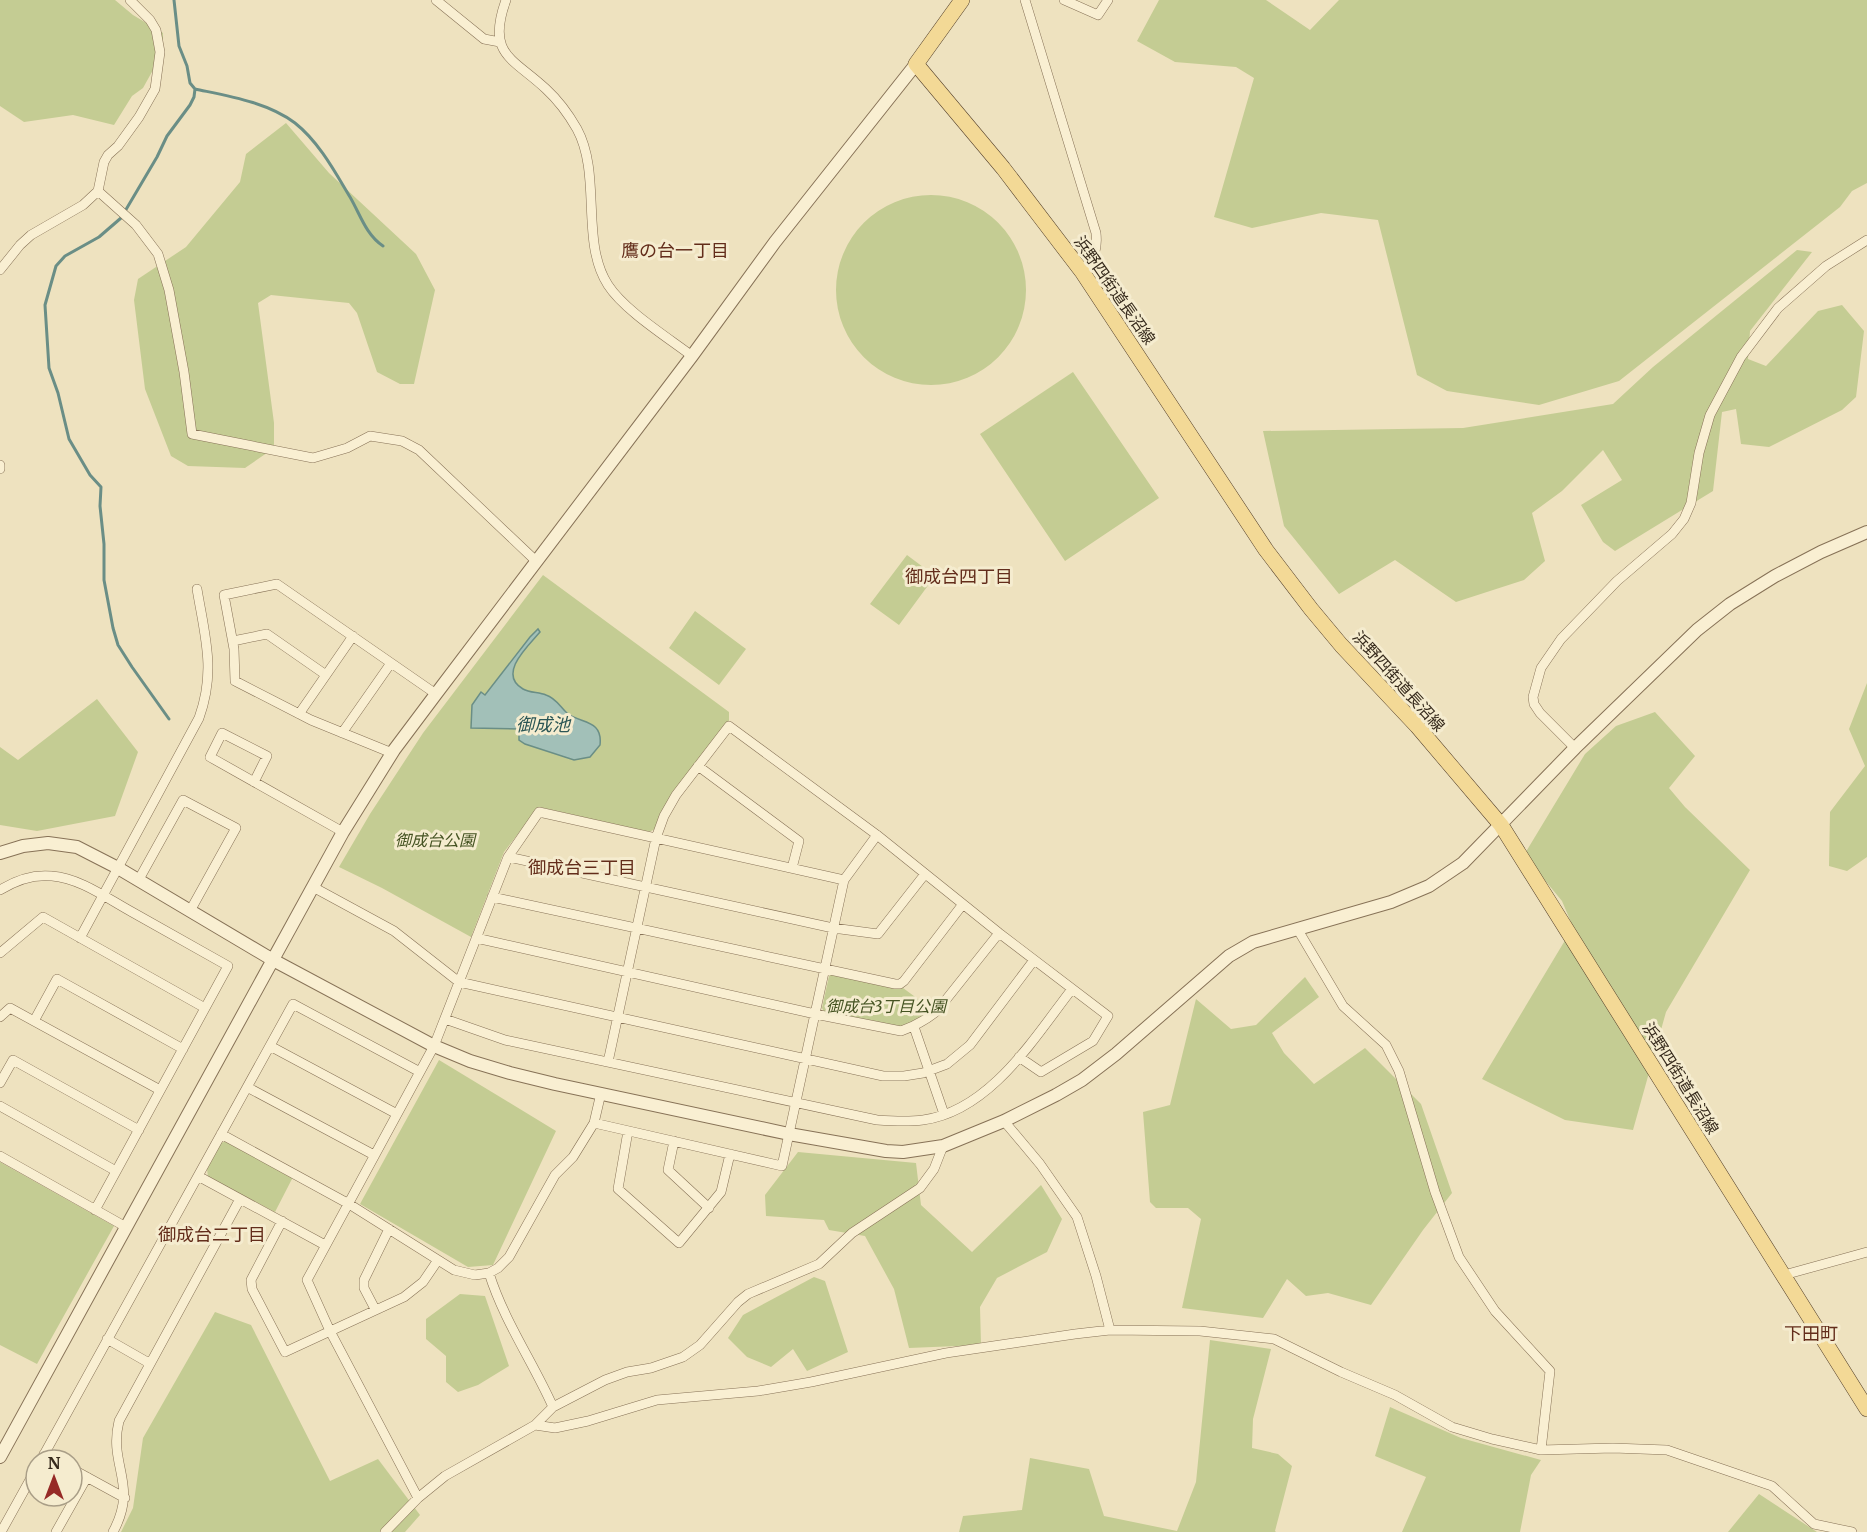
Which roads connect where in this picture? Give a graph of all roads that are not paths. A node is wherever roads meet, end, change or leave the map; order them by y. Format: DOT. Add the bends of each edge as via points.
graph roads {
  1 [pos="130,0"];
  2 [pos="436,0"];
  3 [pos="506,0"];
  4 [pos="962,0"];
  5 [pos="1025,0"];
  6 [pos="1064,0"];
  7 [pos="1107,0"];
  8 [pos="500,42"];
  9 [pos="916,64"];
  10 [pos="98,190"];
  11 [pos="1867,240"];
  12 [pos="0,270"];
  13 [pos="1083,273"];
  14 [pos="692,356"];
  15 [pos="1867,532"];
  16 [pos="536,561"];
  17 [pos="197,589"];
  18 [pos="353,636"];
  19 [pos="233,641"];
  20 [pos="391,663"];
  21 [pos="326,675"];
  22 [pos="436,694"];
  23 [pos="299,714"];
  24 [pos="342,733"];
  25 [pos="1575,748"];
  26 [pos="392,753"];
  27 [pos="698,766"];
  28 [pos="254,782"];
  29 [pos="1501,825"];
  30 [pos="343,832"];
  31 [pos="877,836"];
  32 [pos="656,838"];
  33 [pos="0,853"];
  34 [pos="508,857"];
  35 [pos="118,868"];
  36 [pos="792,868"];
  37 [pos="925,874"];
  38 [pos="844,880"];
  39 [pos="138,881"];
  40 [pos="313,887"];
  41 [pos="645,887"];
  42 [pos="0,890"];
  43 [pos="103,896"];
  44 [pos="492,897"];
  45 [pos="963,904"];
  46 [pos="190,911"];
  47 [pos="833,928"];
  48 [pos="636,929"];
  49 [pos="1298,930"];
  50 [pos="999,933"];
  51 [pos="80,938"];
  52 [pos="476,938"];
  53 [pos="0,952"];
  54 [pos="273,960"];
  55 [pos="1034,960"];
  56 [pos="825,968"];
  57 [pos="627,972"];
  58 [pos="459,982"];
  59 [pos="1072,989"];
  60 [pos="206,1008"];
  61 [pos="814,1014"];
  62 [pos="0,1017"];
  63 [pos="617,1017"];
  64 [pos="445,1019"];
  65 [pos="34,1021"];
  66 [pos="914,1027"];
  67 [pos="270,1046"];
  68 [pos="434,1046"];
  69 [pos="183,1049"];
  70 [pos="1019,1056"];
  71 [pos="805,1059"];
  72 [pos="608,1062"];
  73 [pos="928,1071"];
  74 [pos="420,1072"];
  75 [pos="0,1083"];
  76 [pos="247,1087"];
  77 [pos="160,1090"];
  78 [pos="601,1093"];
  79 [pos="795,1103"];
  80 [pos="0,1106"];
  81 [pos="397,1114"];
  82 [pos="944,1114"];
  83 [pos="1004,1121"];
  84 [pos="594,1123"];
  85 [pos="139,1130"];
  86 [pos="628,1131"];
  87 [pos="221,1134"];
  88 [pos="789,1134"];
  89 [pos="674,1141"];
  90 [pos="943,1146"];
  91 [pos="730,1154"];
  92 [pos="374,1155"];
  93 [pos="0,1156"];
  94 [pos="116,1171"];
  95 [pos="198,1176"];
  96 [pos="240,1199"];
  97 [pos="349,1204"];
  98 [pos="709,1208"];
  99 [pos="95,1210"];
  100 [pos="282,1221"];
  101 [pos="126,1227"];
  102 [pos="389,1229"];
  103 [pos="325,1245"];
  104 [pos="1867,1252"];
  105 [pos="438,1260"];
  106 [pos="489,1273"];
  107 [pos="1784,1275"];
  108 [pos="375,1309"];
  109 [pos="1110,1330"];
  110 [pos="330,1331"];
  111 [pos="107,1339"];
  112 [pos="149,1363"];
  113 [pos="553,1407"];
  114 [pos="1867,1409"];
  115 [pos="535,1425"];
  116 [pos="47,1448"];
  117 [pos="1541,1450"];
  118 [pos="0,1457"];
  119 [pos="84,1475"];
  120 [pos="87,1477"];
  121 [pos="24,1491"];
  122 [pos="125,1498"];
  123 [pos="418,1498"];
  124 [pos="1,1532"];
  125 [pos="56,1532"];
  126 [pos="113,1532"];
  127 [pos="385,1532"];
  128 [pos="1852,1532"];
  1 -- 10 [label="street" via="156,30 160,52 155,89 104,162"];
  2 -- 8 [label="street" via="484,39"];
  3 -- 8 [label="street"];
  4 -- 9 [label="main road"];
  5 -- 13 [label="street" via="1096,233 1095,255"];
  6 -- 7 [label="street" via="1098,15"];
  8 -- 14 [label="street" via="514,63 556,99 578,131 588,164 597,260 607,284 622,303"];
  9 -- 13 [label="main road, 浜野四街道長沼線"];
  9 -- 14 [label="street" via="775,242"];
  10 -- 12 [label="street" via="84,205 31,235"];
  10 -- 16 [label="street" via="136,225 158,254 169,290 192,434 313,458 370,436 402,441 419,450"];
  11 -- 25 [label="street" via="1826,266 1778,308 1741,357 1710,415 1684,519 1561,639 1541,668 1534,704"];
  13 -- 29 [label="main road, 浜野四街道長沼線" via="1266,550 1341,645"];
  14 -- 16 [label="street"];
  15 -- 25 [label="street" via="1775,576 1730,604 1673,652"];
  16 -- 22 [label="street"];
  17 -- 35 [label="street" via="208,666 206,698"];
  18 -- 19 [label="street" via="277,584 224,595"];
  18 -- 20 [label="street"];
  18 -- 21 [label="street"];
  19 -- 21 [label="street" via="267,634"];
  19 -- 23 [label="street" via="236,681"];
  20 -- 22 [label="street"];
  20 -- 24 [label="street"];
  21 -- 23 [label="street"];
  22 -- 26 [label="street"];
  23 -- 24 [label="street"];
  24 -- 26 [label="street"];
  25 -- 29 [label="street"];
  26 -- 30 [label="street"];
  27 -- 31 [label="street" via="729,726"];
  27 -- 32 [label="street" via="676,795"];
  27 -- 36 [label="street" via="799,841"];
  28 -- 28 [label="street" via="267,756 222,733 210,757"];
  28 -- 30 [label="street"];
  29 -- 49 [label="street" via="1464,863 1429,886 1391,902"];
  29 -- 107 [label="main road, 浜野四街道長沼線"];
  30 -- 40 [label="street"];
  31 -- 37 [label="street"];
  31 -- 38 [label="street"];
  32 -- 34 [label="street" via="539,812"];
  32 -- 36 [label="street"];
  32 -- 41 [label="street"];
  33 -- 35 [label="street" via="48,843 77,847"];
  34 -- 41 [label="street"];
  34 -- 44 [label="street"];
  35 -- 39 [label="street"];
  35 -- 43 [label="street"];
  36 -- 38 [label="street"];
  37 -- 45 [label="street"];
  37 -- 47 [label="street" via="878,934"];
  38 -- 47 [label="street"];
  39 -- 46 [label="street"];
  39 -- 46 [label="street" via="183,800 236,828"];
  40 -- 54 [label="street"];
  40 -- 58 [label="street" via="394,931"];
  41 -- 47 [label="street"];
  41 -- 48 [label="street"];
  42 -- 43 [label="street" via="21,879 54,876"];
  43 -- 51 [label="street"];
  43 -- 60 [label="street" via="228,966"];
  44 -- 48 [label="street"];
  44 -- 52 [label="street"];
  45 -- 50 [label="street"];
  45 -- 56 [label="street" via="900,984"];
  46 -- 54 [label="street"];
  47 -- 56 [label="street"];
  48 -- 56 [label="street"];
  48 -- 57 [label="street"];
  49 -- 83 [label="street" via="1253,942 1229,956 1082,1080"];
  49 -- 117 [label="street" via="1343,1006 1386,1045 1399,1071 1459,1257 1495,1311 1550,1371"];
  50 -- 55 [label="street"];
  50 -- 66 [label="street" via="937,1011"];
  51 -- 53 [label="street" via="43,917"];
  51 -- 60 [label="street"];
  52 -- 57 [label="street"];
  52 -- 58 [label="street"];
  54 -- 68 [label="street"];
  54 -- 101 [label="street"];
  55 -- 59 [label="street"];
  55 -- 73 [label="street" via="970,1046 947,1064"];
  56 -- 61 [label="street"];
  57 -- 61 [label="street"];
  57 -- 63 [label="street"];
  58 -- 63 [label="street"];
  58 -- 64 [label="street"];
  59 -- 70 [label="street"];
  59 -- 70 [label="street" via="1108,1016 1093,1041 1041,1072"];
  60 -- 69 [label="street"];
  61 -- 66 [label="street" via="890,1030"];
  61 -- 71 [label="street"];
  62 -- 65 [label="street" via="10,1008"];
  63 -- 71 [label="street"];
  63 -- 72 [label="street"];
  64 -- 68 [label="street"];
  64 -- 72 [label="street" via="505,1040"];
  65 -- 69 [label="street" via="57,979"];
  65 -- 77 [label="street"];
  66 -- 73 [label="street"];
  67 -- 74 [label="street" via="293,1004"];
  67 -- 76 [label="street"];
  67 -- 81 [label="street"];
  68 -- 74 [label="street"];
  68 -- 78 [label="street" via="510,1073"];
  69 -- 77 [label="street"];
  70 -- 82 [label="street" via="976,1099"];
  71 -- 73 [label="street" via="883,1076"];
  71 -- 79 [label="street"];
  72 -- 79 [label="street"];
  73 -- 82 [label="street"];
  74 -- 81 [label="street"];
  75 -- 85 [label="street" via="13,1060"];
  76 -- 87 [label="street"];
  76 -- 92 [label="street"];
  77 -- 85 [label="street"];
  78 -- 84 [label="street"];
  78 -- 88 [label="street"];
  79 -- 82 [label="street" via="899,1122"];
  79 -- 88 [label="street"];
  80 -- 94 [label="street"];
  81 -- 92 [label="street"];
  83 -- 90 [label="street"];
  83 -- 109 [label="street" via="1077,1217"];
  84 -- 86 [label="street"];
  84 -- 106 [label="street" via="573,1157 555,1175 509,1257"];
  85 -- 94 [label="street"];
  86 -- 89 [label="street"];
  86 -- 98 [label="street" via="618,1189 679,1243"];
  87 -- 95 [label="street"];
  87 -- 97 [label="street"];
  88 -- 90 [label="street" via="886,1151"];
  88 -- 91 [label="street" via="782,1166"];
  89 -- 91 [label="street"];
  89 -- 98 [label="street" via="668,1170"];
  90 -- 113 [label="street" via="934,1169 920,1188 852,1233 819,1264 748,1294 700,1345 683,1357 604,1380"];
  91 -- 98 [label="street" via="721,1192"];
  92 -- 97 [label="street"];
  93 -- 99 [label="street"];
  94 -- 99 [label="street"];
  95 -- 96 [label="street"];
  95 -- 111 [label="street"];
  96 -- 100 [label="street"];
  96 -- 112 [label="street"];
  97 -- 102 [label="street"];
  97 -- 103 [label="street"];
  99 -- 101 [label="street"];
  100 -- 103 [label="street"];
  100 -- 110 [label="street" via="251,1280 252,1289 285,1352"];
  101 -- 118 [label="street"];
  102 -- 105 [label="street"];
  102 -- 108 [label="street" via="364,1280"];
  103 -- 110 [label="street" via="307,1280"];
  104 -- 107 [label="street"];
  105 -- 106 [label="street" via="465,1274"];
  105 -- 108 [label="street" via="423,1282 404,1297"];
  106 -- 113 [label="street" via="506,1318"];
  107 -- 114 [label="main road, 浜野四街道長沼線"];
  108 -- 110 [label="street"];
  109 -- 115 [label="street" via="946,1353 758,1391 657,1400 555,1428"];
  109 -- 117 [label="street" via="1200,1330 1274,1339 1395,1395 1452,1427"];
  110 -- 123 [label="street"];
  111 -- 112 [label="street"];
  111 -- 116 [label="street"];
  112 -- 122 [label="street" via="116,1430 116,1453"];
  113 -- 115 [label="street"];
  115 -- 123 [label="street" via="444,1476"];
  117 -- 128 [label="street" via="1667,1450 1772,1486 1814,1524"];
  119 -- 120 [label="street"];
  120 -- 122 [label="street"];
  120 -- 125 [label="street"];
  121 -- 124 [label="street"];
  122 -- 126 [label="street"];
  123 -- 127 [label="street"];
}
